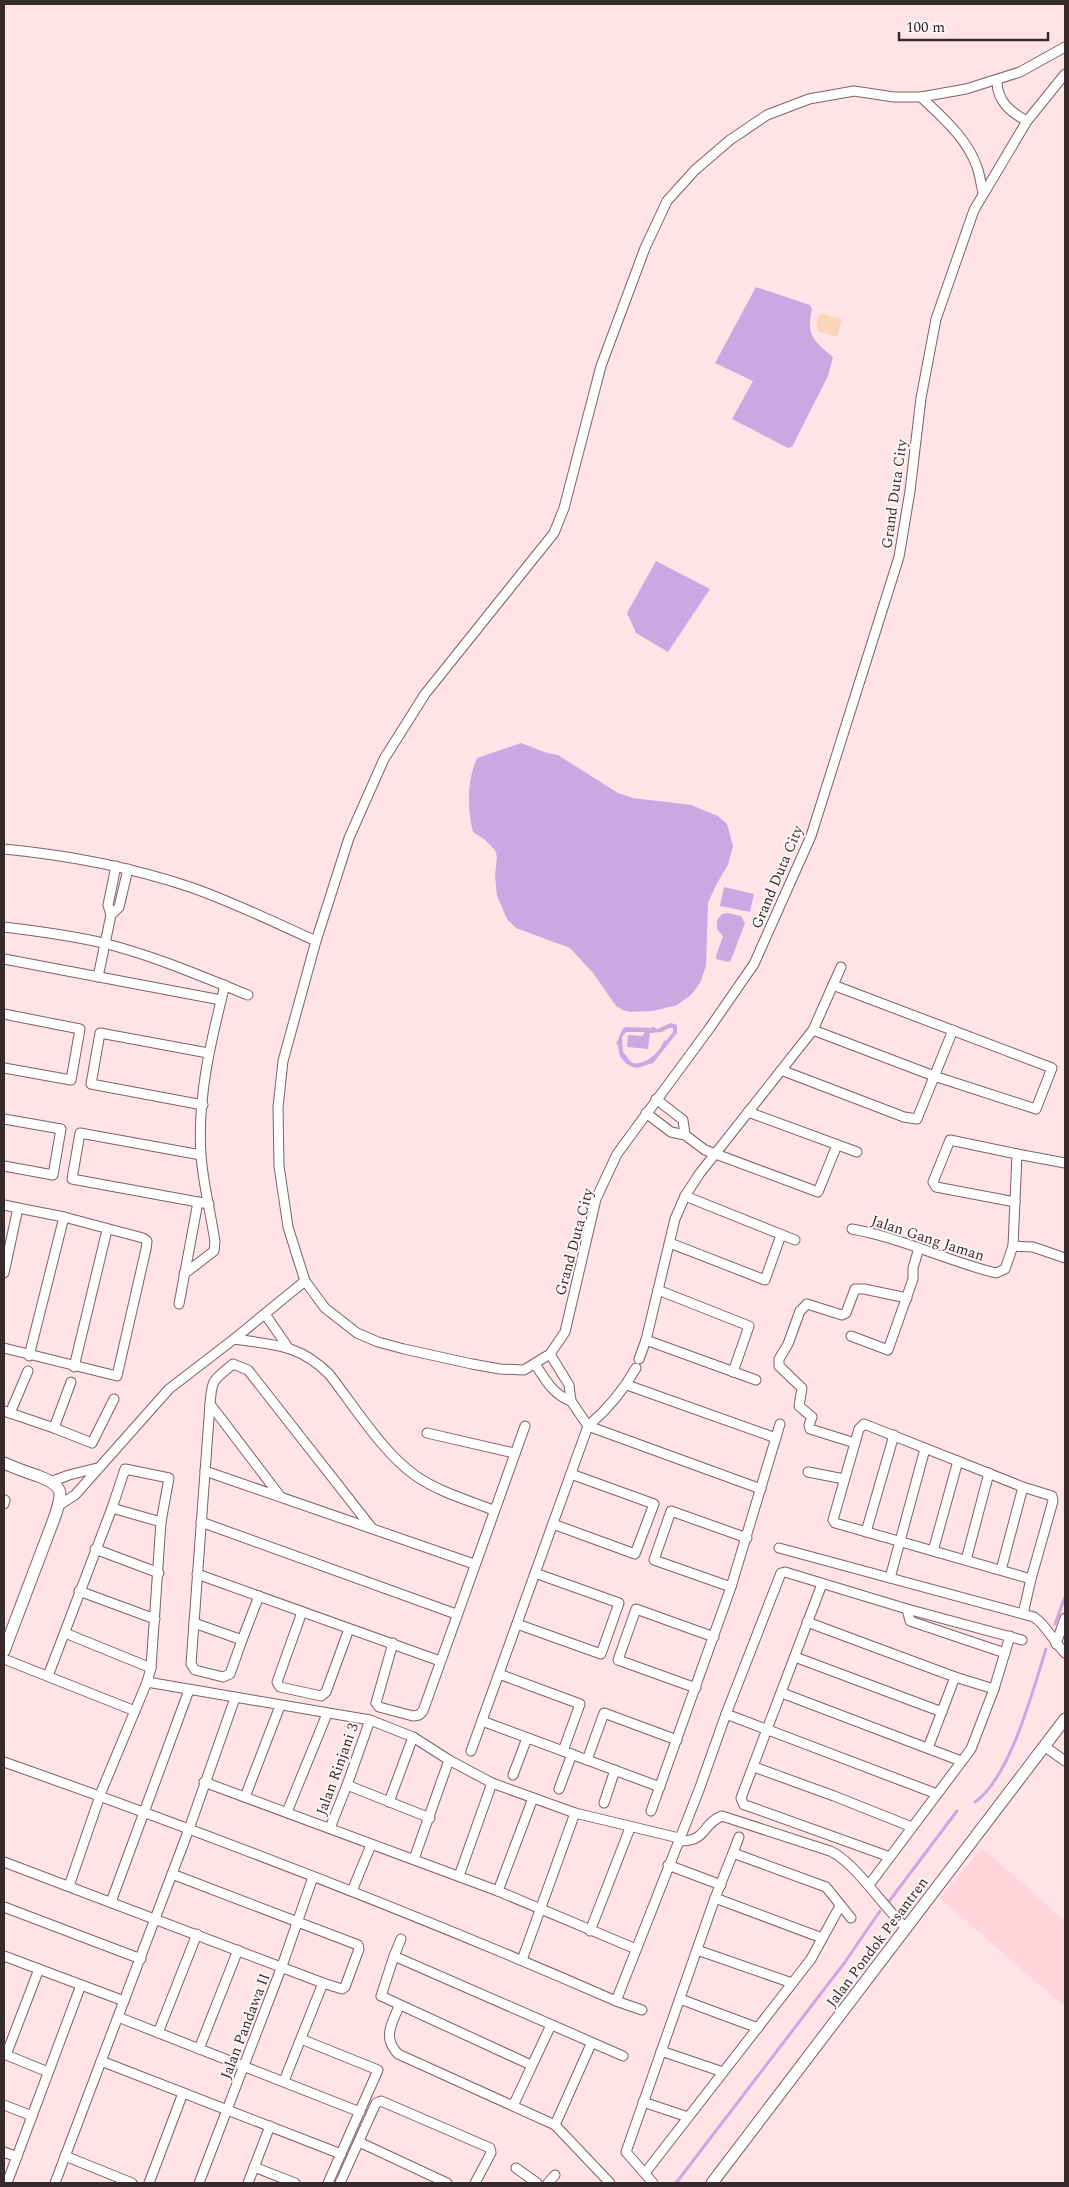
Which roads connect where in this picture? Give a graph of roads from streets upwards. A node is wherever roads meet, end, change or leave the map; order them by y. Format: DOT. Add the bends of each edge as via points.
graph roads {
  1 [pos="1065,47"];
  2 [pos="1065,74"];
  3 [pos="997,80"];
  4 [pos="921,97"];
  5 [pos="1027,121"];
  6 [pos="983,193"];
  7 [pos="4,849"];
  8 [pos="116,866"];
  9 [pos="128,869"];
  10 [pos="111,915"];
  11 [pos="4,927"];
  12 [pos="316,941"];
  13 [pos="103,943"];
  14 [pos="4,959"];
  15 [pos="841,967"];
  16 [pos="98,977"];
  17 [pos="225,985"];
  18 [pos="833,985"];
  19 [pos="248,995"];
  20 [pos="221,1000"];
  21 [pos="4,1014"];
  22 [pos="813,1030"];
  23 [pos="953,1030"];
  24 [pos="208,1053"];
  25 [pos="4,1068"];
  26 [pos="781,1070"];
  27 [pos="934,1076"];
  28 [pos="656,1100"];
  29 [pos="203,1106"];
  30 [pos="748,1112"];
  31 [pos="646,1113"];
  32 [pos="4,1118"];
  33 [pos="685,1135"];
  34 [pos="838,1144"];
  35 [pos="857,1152"];
  36 [pos="715,1154"];
  37 [pos="1018,1154"];
  38 [pos="201,1155"];
  39 [pos="1065,1163"];
  40 [pos="4,1166"];
  41 [pos="685,1196"];
  42 [pos="198,1202"];
  43 [pos="1015,1202"];
  44 [pos="209,1204"];
  45 [pos="4,1205"];
  46 [pos="18,1208"];
  47 [pos="64,1217"];
  48 [pos="852,1229"];
  49 [pos="107,1230"];
  50 [pos="782,1235"];
  51 [pos="795,1240"];
  52 [pos="670,1243"];
  53 [pos="1012,1246"];
  54 [pos="919,1248"];
  55 [pos="6,1254"];
  56 [pos="1065,1258"];
  57 [pos="4,1273"];
  58 [pos="184,1274"];
  59 [pos="305,1281"];
  60 [pos="658,1290"];
  61 [pos="907,1298"];
  62 [pos="179,1304"];
  63 [pos="266,1314"];
  64 [pos="851,1336"];
  65 [pos="234,1339"];
  66 [pos="646,1340"];
  67 [pos="287,1346"];
  68 [pos="4,1348"];
  69 [pos="550,1354"];
  70 [pos="29,1356"];
  71 [pos="535,1364"];
  72 [pos="74,1367"];
  73 [pos="28,1371"];
  74 [pos="733,1372"];
  75 [pos="756,1380"];
  76 [pos="71,1382"];
  77 [pos="627,1385"];
  78 [pos="114,1399"];
  79 [pos="571,1401"];
  80 [pos="210,1404"];
  81 [pos="7,1412"];
  82 [pos="780,1424"];
  83 [pos="525,1426"];
  84 [pos="588,1426"];
  85 [pos="54,1428"];
  86 [pos="427,1433"];
  87 [pos="894,1435"];
  88 [pos="776,1438"];
  89 [pos="855,1443"];
  90 [pos="925,1449"];
  91 [pos="514,1453"];
  92 [pos="958,1461"];
  93 [pos="4,1463"];
  94 [pos="97,1468"];
  95 [pos="205,1471"];
  96 [pos="808,1472"];
  97 [pos="989,1473"];
  98 [pos="571,1474"];
  99 [pos="844,1479"];
  100 [pos="53,1481"];
  101 [pos="1023,1487"];
  102 [pos="761,1489"];
  103 [pos="280,1497"];
  104 [pos="58,1506"];
  105 [pos="112,1508"];
  106 [pos="493,1510"];
  107 [pos="161,1522"];
  108 [pos="201,1522"];
  109 [pos="553,1524"];
  110 [pos="371,1527"];
  111 [pos="866,1532"];
  112 [pos="747,1538"];
  113 [pos="900,1542"];
  114 [pos="779,1548"];
  115 [pos="95,1549"];
  116 [pos="933,1551"];
  117 [pos="966,1560"];
  118 [pos="474,1564"];
  119 [pos="1001,1570"];
  120 [pos="158,1573"];
  121 [pos="535,1573"];
  122 [pos="197,1574"];
  123 [pos="890,1578"];
  124 [pos="1031,1579"];
  125 [pos="822,1584"];
  126 [pos="731,1587"];
  127 [pos="79,1591"];
  128 [pos="259,1596"];
  129 [pos="907,1609"];
  130 [pos="302,1612"];
  131 [pos="456,1614"];
  132 [pos="1023,1614"];
  133 [pos="1065,1618"];
  134 [pos="155,1619"];
  135 [pos="808,1622"];
  136 [pos="194,1623"];
  137 [pos="517,1624"];
  138 [pos="349,1629"];
  139 [pos="65,1634"];
  140 [pos="1010,1636"];
  141 [pos="714,1637"];
  142 [pos="242,1640"];
  143 [pos="1022,1640"];
  144 [pos="393,1643"];
  145 [pos="1056,1644"];
  146 [pos="4,1651"];
  147 [pos="1004,1653"];
  148 [pos="1065,1653"];
  149 [pos="795,1657"];
  150 [pos="4,1659"];
  151 [pos="440,1661"];
  152 [pos="151,1668"];
  153 [pos="499,1674"];
  154 [pos="48,1676"];
  155 [pos="955,1677"];
  156 [pos="147,1682"];
  157 [pos="696,1688"];
  158 [pos="994,1689"];
  159 [pos="189,1690"];
  160 [pos="782,1692"];
  161 [pos="235,1698"];
  162 [pos="280,1706"];
  163 [pos="135,1711"];
  164 [pos="942,1712"];
  165 [pos="327,1714"];
  166 [pos="726,1714"];
  167 [pos="1065,1718"];
  168 [pos="370,1720"];
  169 [pos="482,1721"];
  170 [pos="767,1731"];
  171 [pos="413,1737"];
  172 [pos="527,1738"];
  173 [pos="677,1740"];
  174 [pos="1044,1746"];
  175 [pos="928,1748"];
  176 [pos="471,1751"];
  177 [pos="568,1753"];
  178 [pos="449,1760"];
  179 [pos="587,1760"];
  180 [pos="961,1761"];
  181 [pos="1065,1761"];
  182 [pos="4,1762"];
  183 [pos="754,1767"];
  184 [pos="616,1770"];
  185 [pos="514,1775"];
  186 [pos="204,1782"];
  187 [pos="492,1783"];
  188 [pos="347,1785"];
  189 [pos="660,1787"];
  190 [pos="559,1789"];
  191 [pos="937,1794"];
  192 [pos="100,1796"];
  193 [pos="244,1797"];
  194 [pos="533,1798"];
  195 [pos="389,1802"];
  196 [pos="604,1803"];
  197 [pos="287,1812"];
  198 [pos="651,1812"];
  199 [pos="144,1813"];
  200 [pos="575,1813"];
  201 [pos="430,1818"];
  202 [pos="912,1827"];
  203 [pos="330,1828"];
  204 [pos="630,1828"];
  205 [pos="189,1829"];
  206 [pos="739,1837"];
  207 [pos="678,1840"];
  208 [pos="371,1845"];
  209 [pos="733,1853"];
  210 [pos="890,1857"];
  211 [pos="414,1860"];
  212 [pos="4,1862"];
  213 [pos="668,1865"];
  214 [pos="172,1874"];
  215 [pos="459,1876"];
  216 [pos="313,1877"];
  217 [pos="872,1881"];
  218 [pos="720,1884"];
  219 [pos="69,1886"];
  220 [pos="352,1891"];
  221 [pos="498,1891"];
  222 [pos="716,1898"];
  223 [pos="111,1902"];
  224 [pos="840,1906"];
  225 [pos="4,1907"];
  226 [pos="540,1909"];
  227 [pos="851,1918"];
  228 [pos="156,1919"];
  229 [pos="298,1922"];
  230 [pos="906,1928"];
  231 [pos="590,1931"];
  232 [pos="197,1934"];
  233 [pos="822,1938"];
  234 [pos="401,1939"];
  235 [pos="238,1950"];
  236 [pos="636,1950"];
  237 [pos="697,1950"];
  238 [pos="4,1956"];
  239 [pos="394,1956"];
  240 [pos="141,1959"];
  241 [pos="522,1960"];
  242 [pos="282,1966"];
  243 [pos="38,1969"];
  244 [pos="322,1983"];
  245 [pos="792,1983"];
  246 [pos="81,1985"];
  247 [pos="680,1999"];
  248 [pos="124,2001"];
  249 [pos="616,2001"];
  250 [pos="399,2006"];
  251 [pos="642,2010"];
  252 [pos="118,2017"];
  253 [pos="551,2025"];
  254 [pos="758,2028"];
  255 [pos="158,2033"];
  256 [pos="301,2039"];
  257 [pos="591,2044"];
  258 [pos="199,2049"];
  259 [pos="661,2051"];
  260 [pos="5,2055"];
  261 [pos="623,2056"];
  262 [pos="101,2061"];
  263 [pos="531,2065"];
  264 [pos="244,2066"];
  265 [pos="48,2072"];
  266 [pos="723,2072"];
  267 [pos="284,2081"];
  268 [pos="183,2093"];
  269 [pos="643,2102"];
  270 [pos="4,2105"];
  271 [pos="513,2106"];
  272 [pos="227,2110"];
  273 [pos="360,2112"];
  274 [pos="32,2116"];
  275 [pos="688,2118"];
  276 [pos="555,2125"];
  277 [pos="270,2126"];
  278 [pos="359,2142"];
  279 [pos="4,2152"];
  280 [pos="341,2154"];
  281 [pos="17,2156"];
  282 [pos="65,2156"];
  283 [pos="254,2167"];
  284 [pos="516,2168"];
  285 [pos="645,2173"];
  286 [pos="555,2175"];
  287 [pos="7,2183"];
  288 [pos="54,2183"];
  289 [pos="132,2183"];
  290 [pos="149,2183"];
  291 [pos="199,2183"];
  292 [pos="248,2183"];
  293 [pos="294,2183"];
  294 [pos="328,2183"];
  295 [pos="340,2183"];
  296 [pos="447,2183"];
  297 [pos="475,2183"];
  298 [pos="537,2183"];
  299 [pos="548,2183"];
  300 [pos="610,2183"];
  301 [pos="653,2183"];
  302 [pos="712,2183"];
  1 -- 3 [label="street, Grand Duta City" via="1020,72"];
  2 -- 5 [label="street, Grand Duta City"];
  3 -- 4 [label="street, Grand Duta City"];
  3 -- 5 [label="street" via="999,96 1005,106"];
  4 -- 6 [label="street" via="954,129 967,147"];
  4 -- 12 [label="street, Grand Duta City" via="854,91 809,99 767,115 730,140 695,170 667,202 645,248 601,366 564,508 554,533 425,694 384,759 349,838"];
  5 -- 6 [label="street, Grand Duta City"];
  6 -- 28 [label="street, Grand Duta City" via="965,233 936,319 921,398 899,557 811,836 754,964"];
  7 -- 8 [label="street"];
  8 -- 9 [label="street"];
  8 -- 10 [label="street" via="108,905"];
  9 -- 10 [label="street" via="119,907"];
  9 -- 12 [label="street" via="190,887"];
  10 -- 13 [label="street"];
  11 -- 13 [label="street"];
  12 -- 59 [label="street, Grand Duta City" via="283,1061 278,1107 279,1166 288,1227"];
  13 -- 16 [label="street"];
  13 -- 17 [label="street"];
  14 -- 16 [label="street"];
  15 -- 18 [label="street"];
  16 -- 20 [label="street"];
  17 -- 19 [label="street"];
  17 -- 20 [label="street"];
  18 -- 22 [label="street"];
  18 -- 23 [label="street"];
  20 -- 24 [label="street"];
  21 -- 25 [label="street" via="80,1029 71,1080"];
  22 -- 26 [label="street"];
  22 -- 27 [label="street"];
  23 -- 27 [label="street"];
  23 -- 27 [label="street" via="1052,1068 1036,1109"];
  24 -- 29 [label="street"];
  24 -- 29 [label="street" via="100,1032 90,1084"];
  26 -- 27 [label="street" via="904,1117 917,1118"];
  26 -- 30 [label="street"];
  28 -- 31 [label="street, Grand Duta City"];
  28 -- 33 [label="street" via="683,1120"];
  29 -- 38 [label="street"];
  30 -- 34 [label="street"];
  30 -- 36 [label="street"];
  31 -- 33 [label="street" via="671,1132"];
  31 -- 69 [label="street, Grand Duta City" via="617,1154 596,1199 565,1332"];
  32 -- 40 [label="street" via="61,1129 53,1176"];
  33 -- 36 [label="street"];
  34 -- 35 [label="street"];
  34 -- 36 [label="street" via="818,1192"];
  36 -- 41 [label="street"];
  37 -- 39 [label="street"];
  37 -- 43 [label="street"];
  37 -- 43 [label="street" via="950,1140 933,1182 936,1187"];
  38 -- 42 [label="street" via="80,1133 72,1179"];
  38 -- 44 [label="street"];
  41 -- 50 [label="street"];
  41 -- 52 [label="street" via="675,1219"];
  42 -- 44 [label="street"];
  42 -- 58 [label="street"];
  43 -- 53 [label="street"];
  44 -- 58 [label="street" via="214,1250"];
  45 -- 46 [label="street"];
  46 -- 47 [label="street"];
  46 -- 55 [label="street"];
  47 -- 49 [label="street"];
  47 -- 70 [label="street"];
  48 -- 54 [label="street, Jalan Gang Jaman"];
  49 -- 72 [label="street"];
  49 -- 72 [label="street" via="147,1241 133,1312 117,1375"];
  50 -- 51 [label="street"];
  50 -- 52 [label="street" via="765,1280"];
  52 -- 60 [label="street"];
  53 -- 54 [label="street, Jalan Gang Jaman" via="1007,1265 998,1273 954,1262"];
  53 -- 56 [label="street" via="1038,1248"];
  54 -- 61 [label="street"];
  55 -- 57 [label="street"];
  58 -- 62 [label="street"];
  59 -- 63 [label="street"];
  59 -- 71 [label="street, Grand Duta City" via="325,1308 357,1333 378,1342 500,1370 524,1370"];
  60 -- 66 [label="street"];
  60 -- 74 [label="street" via="749,1326"];
  61 -- 64 [label="street" via="888,1350"];
  61 -- 89 [label="street" via="855,1289 846,1314 842,1315 807,1304 800,1311 780,1359 782,1371 802,1388 798,1406 812,1417 810,1429"];
  63 -- 65 [label="street"];
  63 -- 67 [label="street"];
  65 -- 67 [label="street"];
  65 -- 94 [label="street" via="169,1389"];
  66 -- 74 [label="street"];
  66 -- 77 [label="street"];
  67 -- 106 [label="street" via="319,1364 329,1374 387,1448 415,1475"];
  68 -- 70 [label="street"];
  69 -- 71 [label="street, Grand Duta City"];
  69 -- 79 [label="street" via="569,1386"];
  70 -- 72 [label="street"];
  71 -- 79 [label="street" via="554,1391"];
  73 -- 81 [label="street"];
  74 -- 75 [label="street"];
  76 -- 85 [label="street"];
  77 -- 84 [label="street"];
  77 -- 88 [label="street"];
  78 -- 85 [label="street" via="94,1443"];
  79 -- 84 [label="street"];
  80 -- 95 [label="street"];
  80 -- 103 [label="street"];
  80 -- 110 [label="street" via="215,1379 233,1364 248,1370"];
  81 -- 85 [label="street"];
  82 -- 88 [label="street"];
  83 -- 91 [label="street"];
  84 -- 98 [label="street"];
  84 -- 102 [label="street"];
  86 -- 91 [label="street"];
  87 -- 89 [label="street" via="864,1424"];
  87 -- 90 [label="street"];
  87 -- 111 [label="street"];
  88 -- 102 [label="street"];
  89 -- 99 [label="street"];
  90 -- 92 [label="street"];
  90 -- 113 [label="street"];
  91 -- 106 [label="street"];
  92 -- 97 [label="street"];
  92 -- 116 [label="street"];
  93 -- 100 [label="street"];
  94 -- 100 [label="street"];
  94 -- 104 [label="street" via="75,1495"];
  95 -- 103 [label="street"];
  95 -- 108 [label="street"];
  96 -- 99 [label="street"];
  97 -- 101 [label="street"];
  97 -- 117 [label="street"];
  98 -- 109 [label="street"];
  98 -- 109 [label="street" via="654,1504 635,1554"];
  99 -- 111 [label="street" via="834,1522"];
  100 -- 104 [label="street" via="59,1490"];
  101 -- 119 [label="street"];
  101 -- 124 [label="street" via="1053,1498"];
  102 -- 112 [label="street"];
  103 -- 110 [label="street"];
  104 -- 146 [label="street"];
  105 -- 107 [label="street"];
  105 -- 107 [label="street" via="125,1469 169,1478"];
  105 -- 115 [label="street"];
  106 -- 118 [label="street"];
  107 -- 120 [label="street"];
  108 -- 122 [label="street"];
  108 -- 131 [label="street"];
  109 -- 121 [label="street"];
  110 -- 118 [label="street"];
  111 -- 113 [label="street"];
  112 -- 126 [label="street"];
  112 -- 126 [label="street" via="671,1511 654,1560"];
  113 -- 116 [label="street"];
  113 -- 123 [label="street"];
  114 -- 123 [label="street"];
  115 -- 120 [label="street"];
  115 -- 127 [label="street"];
  116 -- 117 [label="street"];
  117 -- 119 [label="street"];
  118 -- 131 [label="street"];
  119 -- 124 [label="street"];
  120 -- 134 [label="street"];
  121 -- 137 [label="street"];
  121 -- 137 [label="street" via="619,1603 601,1654"];
  122 -- 128 [label="street"];
  122 -- 136 [label="street"];
  123 -- 132 [label="street"];
  124 -- 132 [label="street"];
  125 -- 129 [label="street"];
  125 -- 135 [label="street"];
  125 -- 166 [label="street" via="781,1573"];
  126 -- 141 [label="street"];
  127 -- 134 [label="street"];
  127 -- 139 [label="street"];
  128 -- 130 [label="street"];
  128 -- 142 [label="street"];
  129 -- 140 [label="street"];
  129 -- 147 [label="street" via="910,1621"];
  130 -- 138 [label="street"];
  130 -- 138 [label="street" via="278,1682 280,1687 321,1696 326,1692"];
  131 -- 151 [label="street"];
  132 -- 145 [label="street" via="1040,1622"];
  133 -- 145 [label="street"];
  134 -- 152 [label="street"];
  135 -- 149 [label="street"];
  135 -- 155 [label="street"];
  136 -- 142 [label="street"];
  136 -- 142 [label="street" via="191,1664 195,1670 223,1677 230,1674"];
  137 -- 153 [label="street"];
  138 -- 144 [label="street"];
  139 -- 152 [label="street"];
  139 -- 154 [label="street"];
  140 -- 143 [label="street"];
  140 -- 147 [label="street"];
  141 -- 157 [label="street"];
  141 -- 157 [label="street" via="636,1609 618,1660"];
  144 -- 151 [label="street"];
  144 -- 151 [label="street" via="376,1699 379,1707 419,1715"];
  145 -- 148 [label="street"];
  147 -- 158 [label="street"];
  149 -- 160 [label="street"];
  149 -- 164 [label="street"];
  150 -- 154 [label="street"];
  152 -- 156 [label="street"];
  153 -- 169 [label="street"];
  153 -- 177 [label="street" via="580,1704"];
  154 -- 163 [label="street"];
  155 -- 158 [label="street"];
  155 -- 164 [label="street"];
  156 -- 159 [label="street"];
  156 -- 163 [label="street"];
  157 -- 173 [label="street"];
  158 -- 180 [label="street" via="974,1742"];
  159 -- 161 [label="street"];
  159 -- 199 [label="street"];
  160 -- 170 [label="street"];
  160 -- 175 [label="street"];
  161 -- 162 [label="street"];
  161 -- 186 [label="street"];
  162 -- 165 [label="street"];
  162 -- 193 [label="street"];
  163 -- 192 [label="street"];
  164 -- 175 [label="street"];
  165 -- 168 [label="street"];
  165 -- 197 [label="street"];
  166 -- 170 [label="street"];
  166 -- 207 [label="street" via="700,1790"];
  167 -- 174 [label="street, Jalan Pondok Pesantren"];
  168 -- 171 [label="street"];
  168 -- 188 [label="street, Jalan Rinjani 3"];
  169 -- 172 [label="street"];
  169 -- 176 [label="street"];
  170 -- 183 [label="street"];
  170 -- 191 [label="street"];
  171 -- 178 [label="street"];
  171 -- 195 [label="street"];
  172 -- 177 [label="street"];
  172 -- 185 [label="street"];
  173 -- 179 [label="street" via="604,1713"];
  173 -- 189 [label="street"];
  174 -- 181 [label="street"];
  174 -- 230 [label="street, Jalan Pondok Pesantren"];
  175 -- 180 [label="street"];
  177 -- 179 [label="street"];
  177 -- 190 [label="street"];
  178 -- 187 [label="street"];
  178 -- 201 [label="street"];
  179 -- 184 [label="street"];
  180 -- 191 [label="street"];
  182 -- 192 [label="street"];
  183 -- 202 [label="street"];
  183 -- 210 [label="street" via="742,1795 744,1805"];
  184 -- 189 [label="street"];
  184 -- 196 [label="street"];
  186 -- 193 [label="street"];
  186 -- 205 [label="street"];
  187 -- 194 [label="street"];
  187 -- 215 [label="street"];
  188 -- 195 [label="street"];
  188 -- 203 [label="street, Jalan Rinjani 3"];
  189 -- 198 [label="street"];
  191 -- 202 [label="street"];
  192 -- 199 [label="street"];
  192 -- 219 [label="street"];
  193 -- 197 [label="street"];
  194 -- 200 [label="street"];
  194 -- 221 [label="street"];
  195 -- 201 [label="street"];
  197 -- 203 [label="street"];
  199 -- 205 [label="street"];
  199 -- 223 [label="street"];
  200 -- 204 [label="street"];
  200 -- 226 [label="street"];
  201 -- 211 [label="street"];
  202 -- 210 [label="street"];
  203 -- 208 [label="street"];
  204 -- 207 [label="street"];
  204 -- 231 [label="street"];
  205 -- 214 [label="street"];
  205 -- 216 [label="street"];
  206 -- 209 [label="street"];
  207 -- 213 [label="street"];
  207 -- 230 [label="street" via="689,1842 701,1836 713,1819 722,1816 830,1851 844,1860"];
  208 -- 211 [label="street"];
  208 -- 220 [label="street"];
  209 -- 218 [label="street"];
  209 -- 224 [label="street" via="826,1887"];
  210 -- 217 [label="street"];
  211 -- 215 [label="street"];
  212 -- 219 [label="street"];
  213 -- 218 [label="street"];
  213 -- 236 [label="street"];
  214 -- 228 [label="street"];
  214 -- 229 [label="street"];
  215 -- 221 [label="street"];
  216 -- 220 [label="street"];
  216 -- 229 [label="street, Jalan Pandawa II"];
  218 -- 222 [label="street"];
  219 -- 223 [label="street"];
  220 -- 241 [label="street"];
  221 -- 226 [label="street"];
  222 -- 233 [label="street"];
  222 -- 237 [label="street"];
  223 -- 228 [label="street"];
  224 -- 227 [label="street"];
  224 -- 233 [label="street"];
  225 -- 240 [label="street"];
  226 -- 231 [label="street"];
  226 -- 241 [label="street"];
  228 -- 232 [label="street"];
  228 -- 240 [label="street"];
  229 -- 242 [label="street, Jalan Pandawa II"];
  229 -- 244 [label="street" via="359,1947 344,1989"];
  230 -- 302 [label="street, Jalan Pondok Pesantren"];
  231 -- 236 [label="street"];
  232 -- 235 [label="street"];
  232 -- 255 [label="street"];
  233 -- 245 [label="street"];
  234 -- 239 [label="street"];
  235 -- 242 [label="street"];
  235 -- 258 [label="street"];
  236 -- 249 [label="street"];
  237 -- 245 [label="street"];
  237 -- 247 [label="street"];
  238 -- 243 [label="street"];
  239 -- 250 [label="street" via="380,1994"];
  239 -- 253 [label="street"];
  240 -- 248 [label="street"];
  241 -- 249 [label="street"];
  242 -- 244 [label="street"];
  242 -- 264 [label="street, Jalan Pandawa II"];
  243 -- 246 [label="street"];
  243 -- 260 [label="street"];
  244 -- 256 [label="street"];
  245 -- 254 [label="street"];
  246 -- 248 [label="street"];
  246 -- 265 [label="street"];
  247 -- 254 [label="street"];
  247 -- 259 [label="street"];
  248 -- 252 [label="street"];
  249 -- 251 [label="street"];
  250 -- 263 [label="street"];
  250 -- 271 [label="street" via="389,2037 398,2054"];
  252 -- 255 [label="street"];
  252 -- 262 [label="street"];
  253 -- 257 [label="street"];
  253 -- 263 [label="street"];
  254 -- 266 [label="street"];
  255 -- 258 [label="street"];
  256 -- 267 [label="street"];
  256 -- 273 [label="street" via="376,2068"];
  257 -- 261 [label="street"];
  257 -- 276 [label="street"];
  258 -- 264 [label="street"];
  259 -- 266 [label="street"];
  259 -- 269 [label="street"];
  260 -- 265 [label="street"];
  262 -- 268 [label="street"];
  262 -- 282 [label="street"];
  263 -- 271 [label="street"];
  264 -- 267 [label="street"];
  264 -- 272 [label="street, Jalan Pandawa II"];
  265 -- 274 [label="street"];
  266 -- 275 [label="street"];
  267 -- 273 [label="street"];
  268 -- 272 [label="street"];
  268 -- 290 [label="street"];
  269 -- 275 [label="street"];
  269 -- 285 [label="street" via="623,2149"];
  270 -- 274 [label="street"];
  271 -- 276 [label="street"];
  272 -- 277 [label="street"];
  272 -- 291 [label="street, Jalan Pandawa II"];
  273 -- 280 [label="street"];
  274 -- 281 [label="street"];
  275 -- 285 [label="street"];
  276 -- 300 [label="street"];
  277 -- 280 [label="street"];
  277 -- 283 [label="street"];
  278 -- 295 [label="street"];
  278 -- 296 [label="street"];
  278 -- 297 [label="street" via="376,2103 381,2101 490,2148 491,2153"];
  279 -- 281 [label="street"];
  280 -- 294 [label="street"];
  281 -- 287 [label="street"];
  282 -- 288 [label="street"];
  282 -- 289 [label="street"];
  283 -- 292 [label="street"];
  283 -- 293 [label="street"];
  284 -- 298 [label="street"];
  285 -- 301 [label="street"];
  286 -- 299 [label="street"];
}
